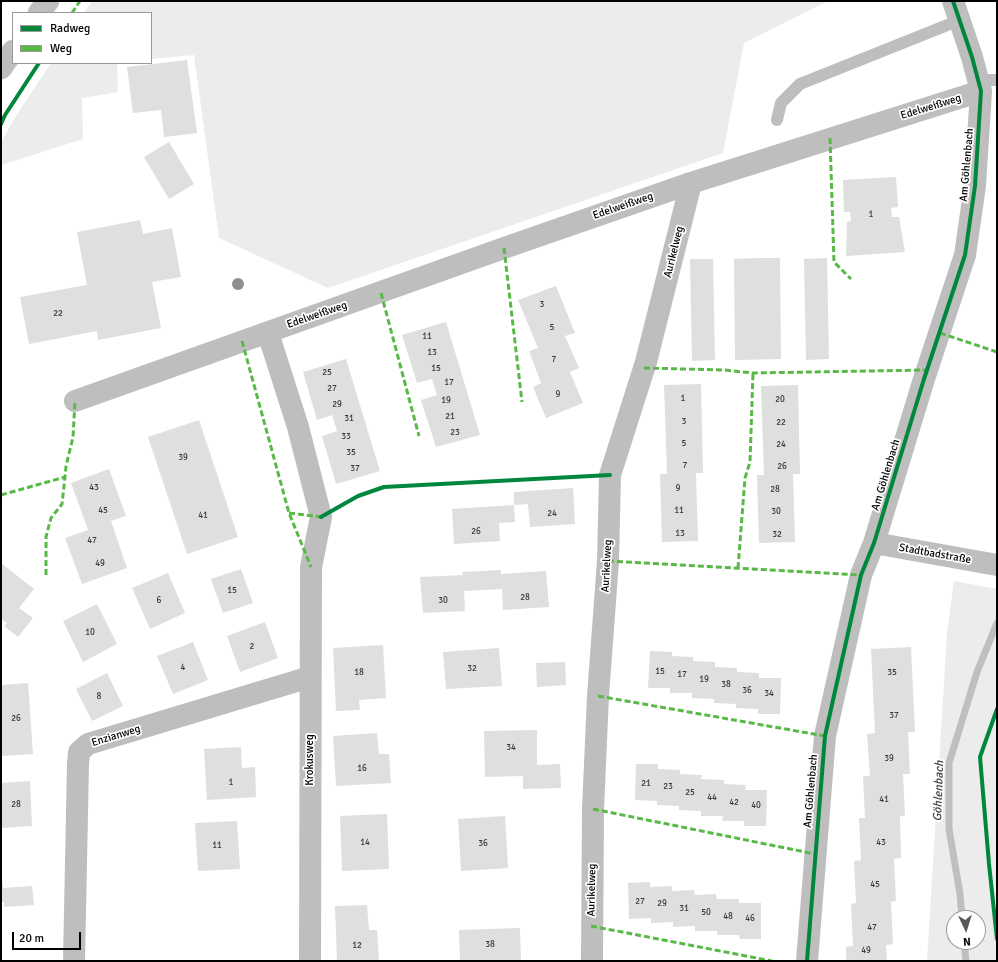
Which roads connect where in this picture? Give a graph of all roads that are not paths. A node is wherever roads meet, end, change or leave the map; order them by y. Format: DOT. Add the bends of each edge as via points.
graph roads {
  1 [pos="48,1"];
  2 [pos="956,11"];
  3 [pos="40,12"];
  4 [pos="12,52"];
  5 [pos="1,68"];
  6 [pos="986,83"];
  7 [pos="777,120"];
  8 [pos="691,183"];
  9 [pos="268,333"];
  10 [pos="75,401"];
  11 [pos="874,543"];
  12 [pos="997,565"];
  13 [pos="310,677"];
  14 [pos="74,961"];
  15 [pos="310,961"];
  16 [pos="592,961"];
  17 [pos="807,961"];
  1 -- 3 [label="street"];
  2 -- 6 [label="street, Am Göhlenbach"];
  2 -- 7 [label="lane" via="800,84 781,103"];
  4 -- 5 [label="street"];
  6 -- 8 [label="street, Edelweißweg"];
  6 -- 11 [label="street, Am Göhlenbach" via="965,255"];
  8 -- 9 [label="street, Edelweißweg"];
  8 -- 16 [label="street, Aurikelweg" via="646,362 610,475 608,561 593,809"];
  9 -- 10 [label="street, Edelweißweg"];
  9 -- 13 [label="street, Krokusweg" via="298,427 321,517 311,567"];
  11 -- 12 [label="street, Stadtbadstraße"];
  11 -- 17 [label="street, Am Göhlenbach" via="861,575 825,736"];
  13 -- 14 [label="street, Enzianweg" via="88,744 79,752"];
  13 -- 15 [label="street, Krokusweg"];
}
